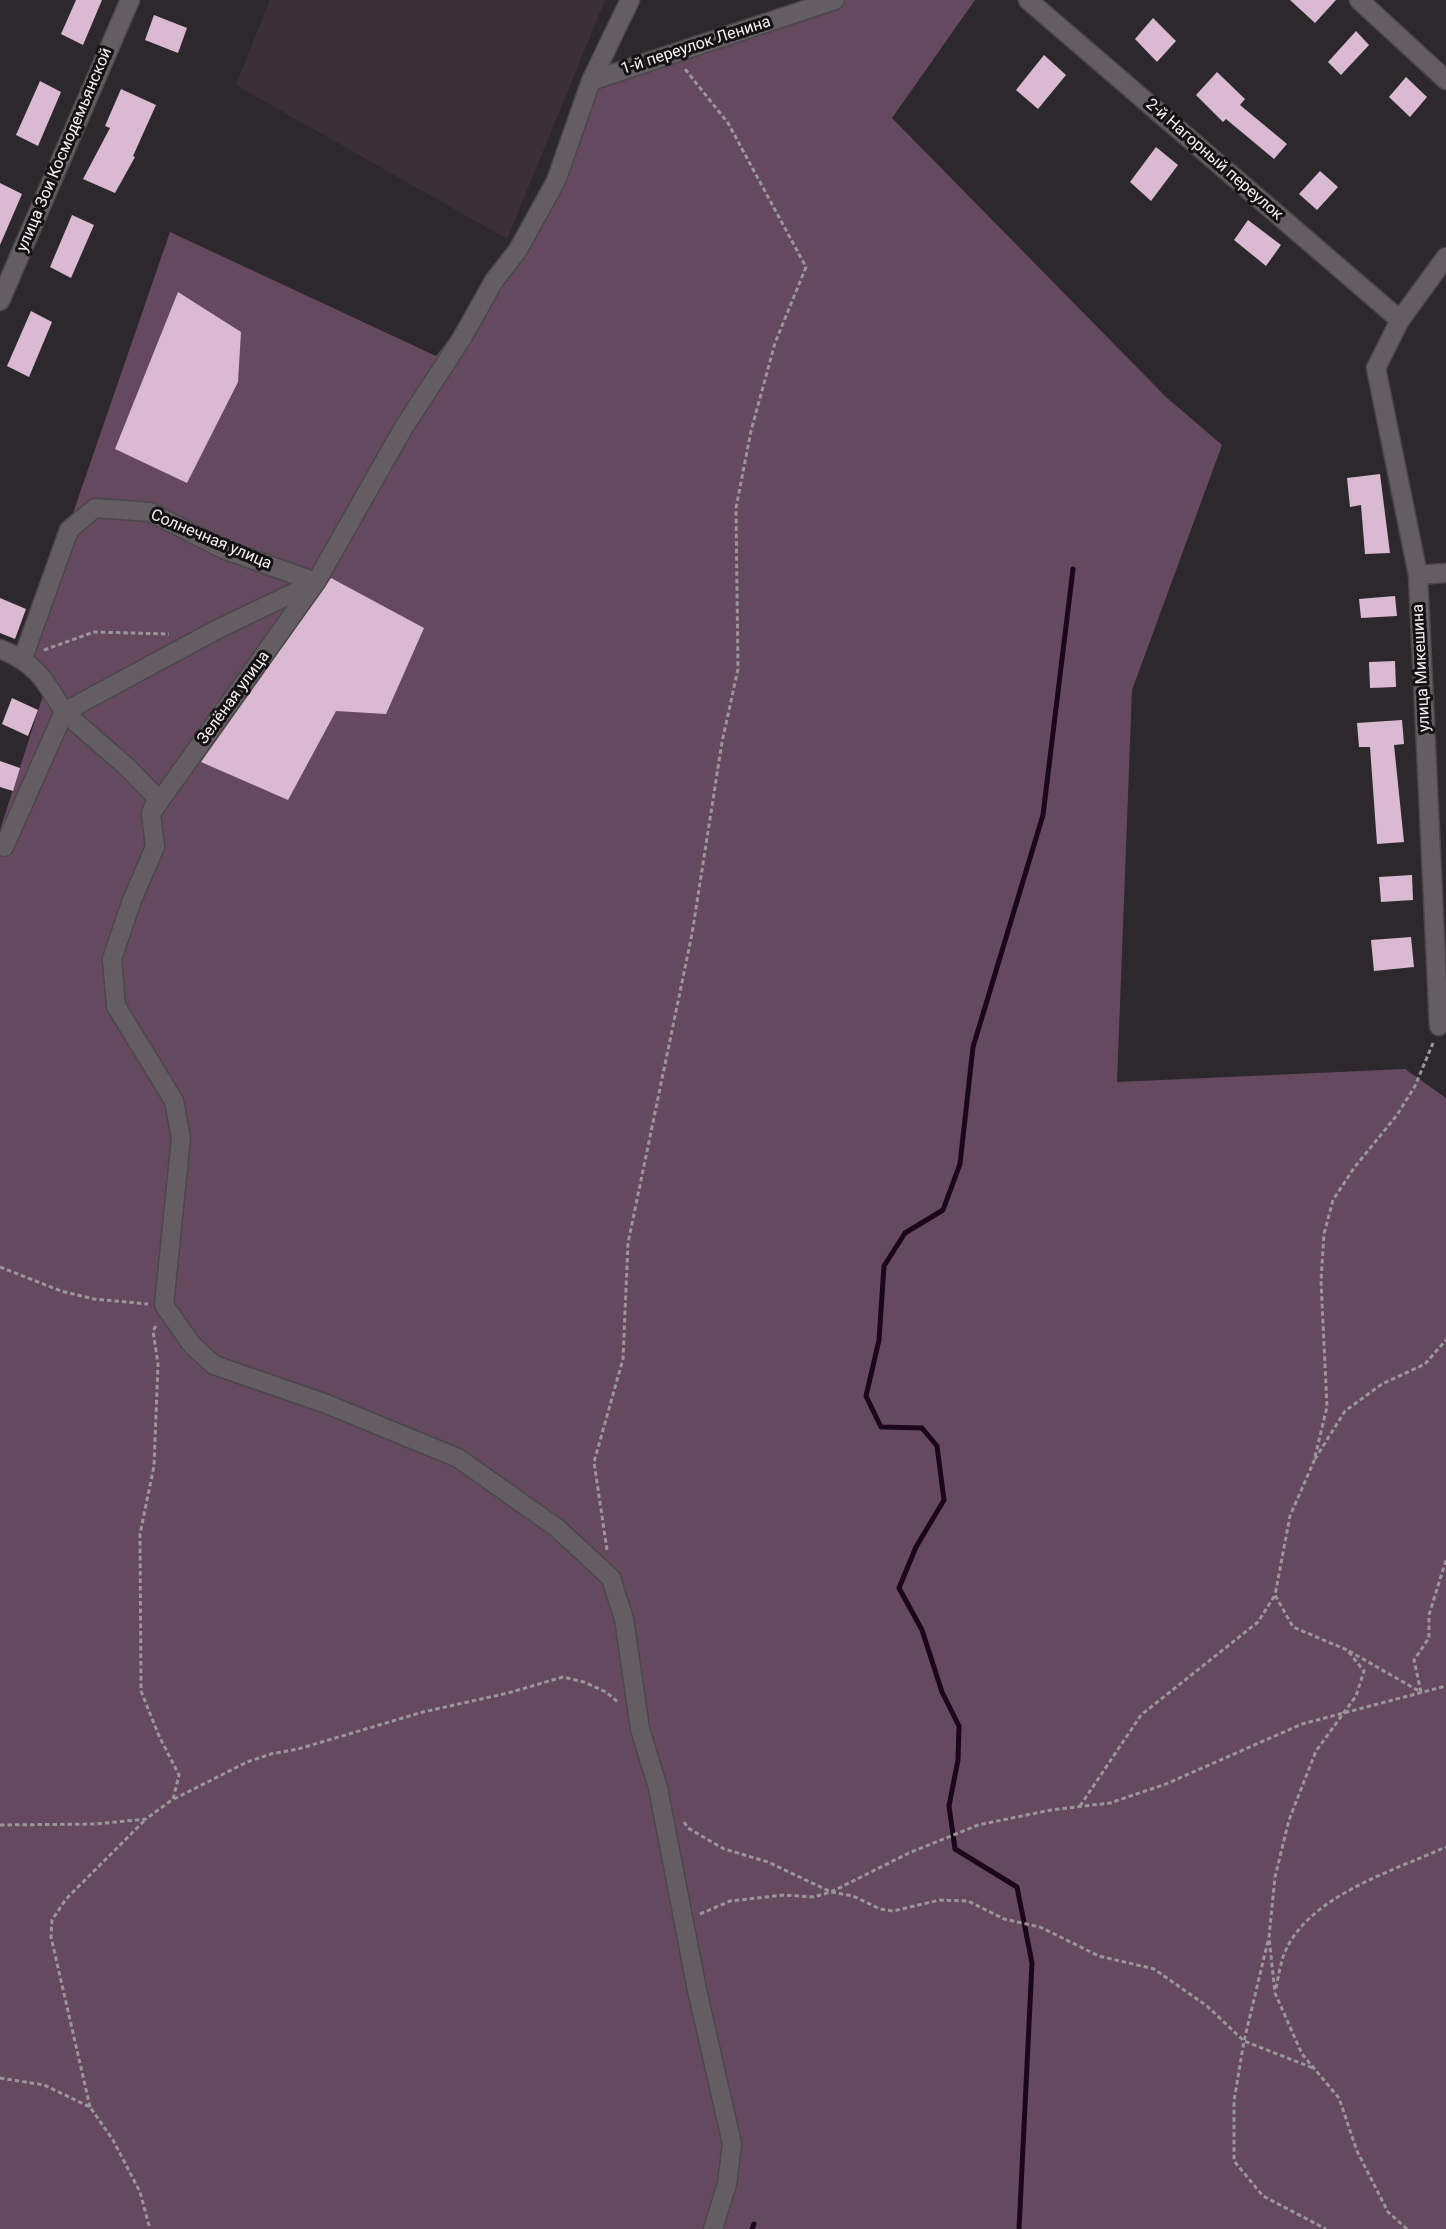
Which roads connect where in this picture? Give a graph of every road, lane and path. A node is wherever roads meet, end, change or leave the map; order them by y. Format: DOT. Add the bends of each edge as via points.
graph roads {
  1 [pos="130,0"];
  2 [pos="630,0"];
  3 [pos="835,0"];
  4 [pos="1029,0"];
  5 [pos="1359,0"];
  6 [pos="673,54"];
  7 [pos="1446,80"];
  8 [pos="591,81"];
  9 [pos="1446,257"];
  10 [pos="0,301"];
  11 [pos="1400,320"];
  12 [pos="1446,573"];
  13 [pos="1418,575"];
  14 [pos="316,582"];
  15 [pos="180,635"];
  16 [pos="0,649"];
  17 [pos="22,658"];
  18 [pos="64,712"];
  19 [pos="152,813"];
  20 [pos="4,847"];
  21 [pos="1439,1026"];
  22 [pos="0,1267"];
  23 [pos="164,1305"];
  24 [pos="1446,1340"];
  25 [pos="1314,1461"];
  26 [pos="1446,1560"];
  27 [pos="610,1578"];
  28 [pos="1275,1595"];
  29 [pos="1347,1650"];
  30 [pos="1446,1686"];
  31 [pos="1421,1692"];
  32 [pos="620,1703"];
  33 [pos="1344,1712"];
  34 [pos="173,1799"];
  35 [pos="1079,1807"];
  36 [pos="146,1819"];
  37 [pos="682,1820"];
  38 [pos="0,1826"];
  39 [pos="1446,1847"];
  40 [pos="831,1892"];
  41 [pos="685,1921"];
  42 [pos="1269,1937"];
  43 [pos="1275,1993"];
  44 [pos="1244,2041"];
  45 [pos="1314,2069"];
  46 [pos="0,2078"];
  47 [pos="90,2107"];
  48 [pos="150,2229"];
  49 [pos="713,2229"];
  50 [pos="1326,2229"];
  51 [pos="1407,2229"];
  1 -- 10 [label="street, улица Зои Космодемьянской"];
  2 -- 8 [label="street, Зелёная улица"];
  3 -- 6 [label="street, 1-й переулок Ленина"];
  4 -- 11 [label="street, 2-й Нагорный переулок"];
  5 -- 7 [label="street"];
  6 -- 8 [label="street, 1-й переулок Ленина"];
  6 -- 27 [label="path" via="728,123 806,267 775,343 751,431 736,508 738,669 722,742 692,934 628,1243 623,1359 594,1462"];
  8 -- 14 [label="street, Зелёная улица" via="556,181 518,250 494,281 404,427"];
  9 -- 11 [label="street"];
  11 -- 13 [label="street, улица Микешина" via="1376,368"];
  12 -- 13 [label="street"];
  13 -- 21 [label="street, улица Микешина"];
  14 -- 17 [label="street, Солнечная улица" via="223,549 150,512 94,508 69,530"];
  14 -- 18 [label="street" via="216,630"];
  14 -- 19 [label="street, Зелёная улица"];
  15 -- 17 [label="path" via="94,632"];
  16 -- 17 [label="street"];
  17 -- 18 [label="street" via="47,683"];
  18 -- 19 [label="street" via="158,798"];
  18 -- 20 [label="street"];
  19 -- 23 [label="street" via="155,847 112,959 116,1006 174,1101 181,1138"];
  21 -- 25 [label="path" via="1403,1105 1333,1200 1324,1234 1321,1281 1327,1407"];
  22 -- 23 [label="path" via="60,1291 94,1299"];
  23 -- 27 [label="street" via="192,1346 214,1365 324,1403 458,1458 557,1528"];
  23 -- 34 [label="path" via="153,1331 158,1364 154,1466 140,1534 141,1691 179,1775"];
  24 -- 25 [label="path" via="1425,1364 1382,1384 1345,1412"];
  25 -- 28 [label="path" via="1290,1516"];
  26 -- 31 [label="path" via="1429,1614 1429,1638 1414,1660"];
  27 -- 41 [label="street" via="624,1618 640,1729 658,1788"];
  28 -- 29 [label="path" via="1293,1627"];
  28 -- 35 [label="path" via="1258,1622 1142,1714"];
  29 -- 31 [label="path"];
  29 -- 33 [label="path" via="1364,1671 1356,1696"];
  30 -- 31 [label="path"];
  31 -- 33 [label="path"];
  32 -- 34 [label="path" via="606,1692 563,1677 271,1754"];
  33 -- 35 [label="path" via="1302,1724 1155,1788 1110,1803"];
  33 -- 42 [label="path" via="1316,1751 1289,1820 1275,1877"];
  34 -- 36 [label="path"];
  35 -- 40 [label="path" via="978,1826 909,1853"];
  36 -- 38 [label="path"];
  36 -- 47 [label="path" via="66,1899 52,1920 51,1937"];
  37 -- 40 [label="path" via="688,1828 724,1849 768,1862"];
  39 -- 43 [label="path" via="1334,1898 1301,1927 1283,1955"];
  40 -- 41 [label="path" via="813,1897 784,1895 730,1900"];
  40 -- 44 [label="path" via="893,1911 939,1900 968,1900 1004,1919 1040,1927 1099,1956 1154,1969 1207,2006"];
  41 -- 49 [label="street" via="732,2144 728,2184"];
  42 -- 43 [label="path"];
  42 -- 44 [label="path"];
  43 -- 45 [label="path" via="1302,2054"];
  44 -- 45 [label="path"];
  44 -- 50 [label="path" via="1234,2101 1234,2161 1263,2196"];
  45 -- 51 [label="path" via="1339,2098 1357,2151 1388,2212"];
  46 -- 47 [label="path" via="44,2085"];
  47 -- 48 [label="path" via="113,2140 140,2192"];
}
